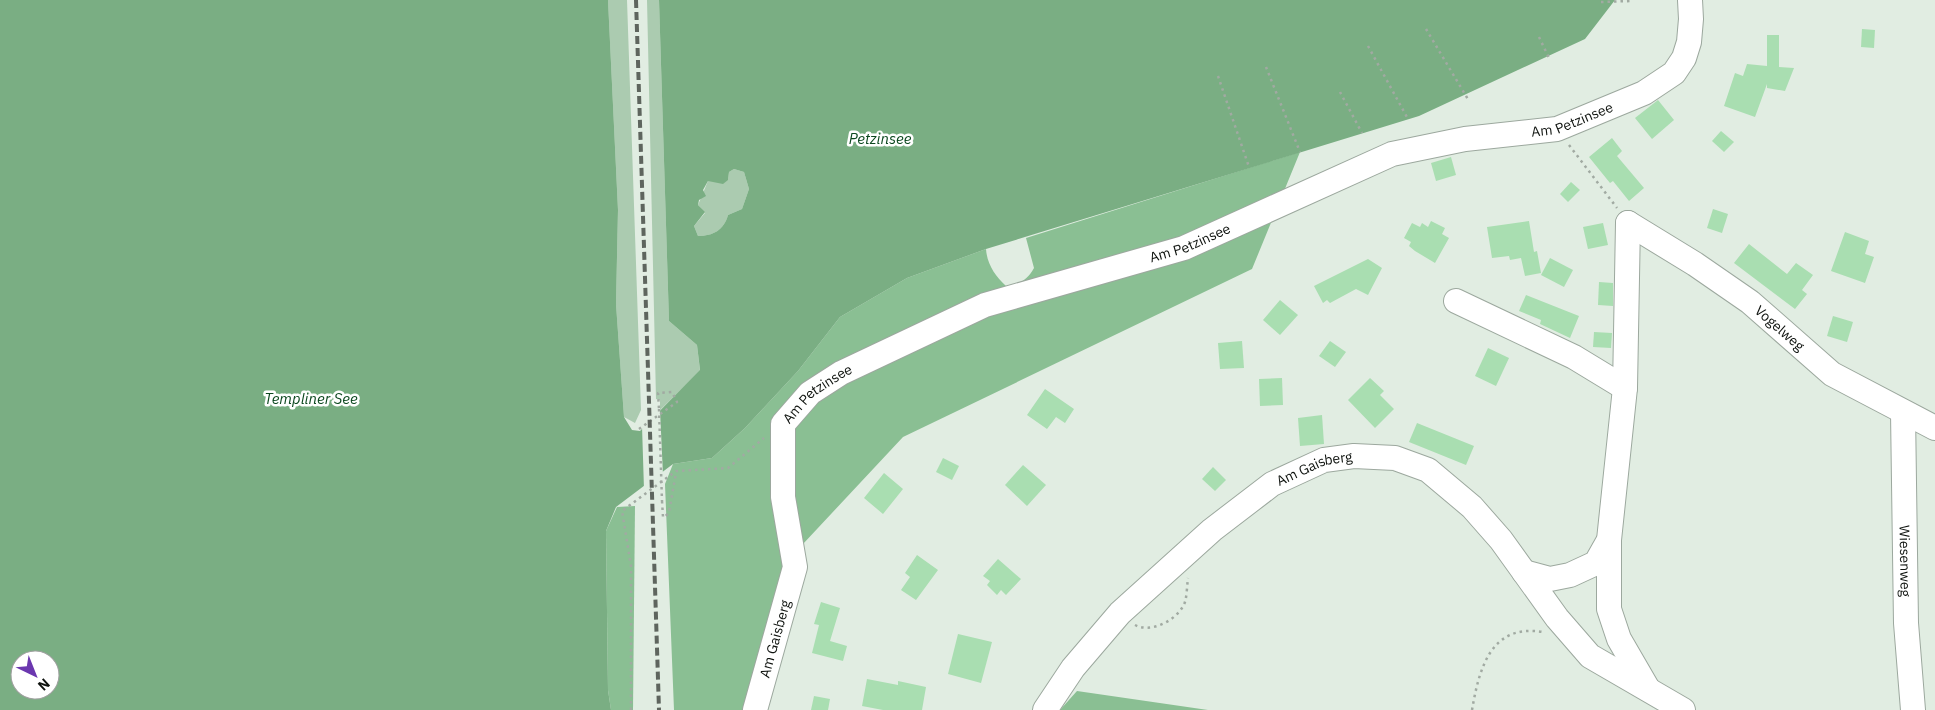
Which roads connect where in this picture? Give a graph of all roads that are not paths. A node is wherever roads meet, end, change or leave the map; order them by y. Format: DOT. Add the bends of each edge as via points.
graph roads {
  1 [pos="1690,0"];
  2 [pos="1456,301"];
  3 [pos="1625,388"];
  4 [pos="1903,412"];
  5 [pos="1935,428"];
  6 [pos="1609,540"];
  7 [pos="795,567"];
  8 [pos="1524,572"];
  9 [pos="1650,691"];
  10 [pos="755,710"];
  11 [pos="1045,710"];
  12 [pos="1683,710"];
  13 [pos="1913,710"];
  1 -- 7 [label="street, Am Petzinsee" via="1689,42 1684,58 1674,73 1644,93 1557,129 1466,139 1392,154 1184,248 985,305 841,372 810,393 784,424 783,497"];
  2 -- 3 [label="street" via="1574,357"];
  3 -- 4 [label="street, Vogelweg" via="1628,223 1750,302 1832,374"];
  3 -- 6 [label="street"];
  4 -- 5 [label="street, Vogelweg"];
  4 -- 13 [label="street, Wiesenweg" via="1906,623"];
  6 -- 8 [label="street" via="1596,563 1570,575 1550,579"];
  6 -- 9 [label="street" via="1609,609 1619,639"];
  7 -- 10 [label="street, Am Gaisberg"];
  8 -- 9 [label="street, Am Gaisberg" via="1556,618 1590,656"];
  8 -- 11 [label="street, Am Gaisberg" via="1472,507 1428,470 1395,458 1354,456 1324,460 1272,484 1212,530 1120,613 1073,668"];
  9 -- 12 [label="street, Am Gaisberg"];
}
